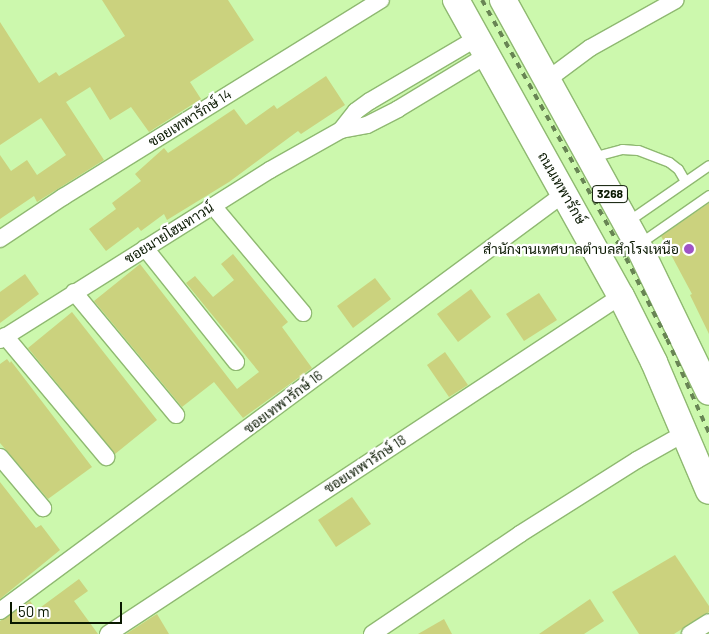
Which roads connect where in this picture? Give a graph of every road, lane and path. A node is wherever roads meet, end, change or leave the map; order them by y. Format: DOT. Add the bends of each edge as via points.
graph roads {
  1 [pos="382,0"];
  2 [pos="456,0"];
  3 [pos="503,0"];
  4 [pos="676,0"];
  5 [pos="482,47"];
  6 [pos="547,80"];
  7 [pos="590,158"];
  8 [pos="709,165"];
  9 [pos="685,181"];
  10 [pos="565,193"];
  11 [pos="709,194"];
  12 [pos="213,206"];
  13 [pos="625,223"];
  14 [pos="0,239"];
  15 [pos="638,245"];
  16 [pos="145,248"];
  17 [pos="74,292"];
  18 [pos="622,296"];
  19 [pos="303,313"];
  20 [pos="3,338"];
  21 [pos="236,362"];
  22 [pos="709,392"];
  23 [pos="176,416"];
  24 [pos="685,433"];
  25 [pos="0,457"];
  26 [pos="106,457"];
  27 [pos="709,491"];
  28 [pos="43,508"];
  29 [pos="0,611"];
  30 [pos="709,622"];
  31 [pos="108,634"];
  32 [pos="372,634"];
  33 [pos="690,634"];
  1 -- 14 [label="street, ซอยเทพารักษ์ 14"];
  2 -- 5 [label="main road, ถนนเทพารักษ์ / 3268"];
  3 -- 6 [label="main road, 3268"];
  4 -- 6 [label="street" via="590,48"];
  5 -- 10 [label="main road, ถนนเทพารักษ์ / 3268"];
  5 -- 12 [label="street, ซอยมายโฮมทาวน์" via="390,113 367,125 341,130"];
  6 -- 7 [label="main road, 3268"];
  7 -- 9 [label="lane" via="622,148 638,150 669,162"];
  7 -- 13 [label="main road, 3268"];
  8 -- 9 [label="lane"];
  9 -- 13 [label="lane"];
  10 -- 18 [label="main road, ถนนเทพารักษ์ / 3268"];
  10 -- 29 [label="street, ซอยเทพารักษ์ 16"];
  11 -- 15 [label="lane"];
  12 -- 16 [label="street, ซอยมายโฮมทาวน์"];
  12 -- 19 [label="street"];
  13 -- 15 [label="main road, 3268"];
  15 -- 22 [label="main road, 3268"];
  16 -- 17 [label="street, ซอยมายโฮมทาวน์"];
  16 -- 21 [label="street"];
  17 -- 20 [label="street, ซอยมายโฮมทาวน์"];
  17 -- 23 [label="street"];
  18 -- 24 [label="main road, ถนนเทพารักษ์ / 3268"];
  18 -- 31 [label="street, ซอยเทพารักษ์ 18"];
  20 -- 26 [label="street"];
  24 -- 27 [label="main road, ถนนเทพารักษ์ / 3268"];
  24 -- 32 [label="street" via="520,534"];
  25 -- 28 [label="street"];
  30 -- 33 [label="street"];
}
